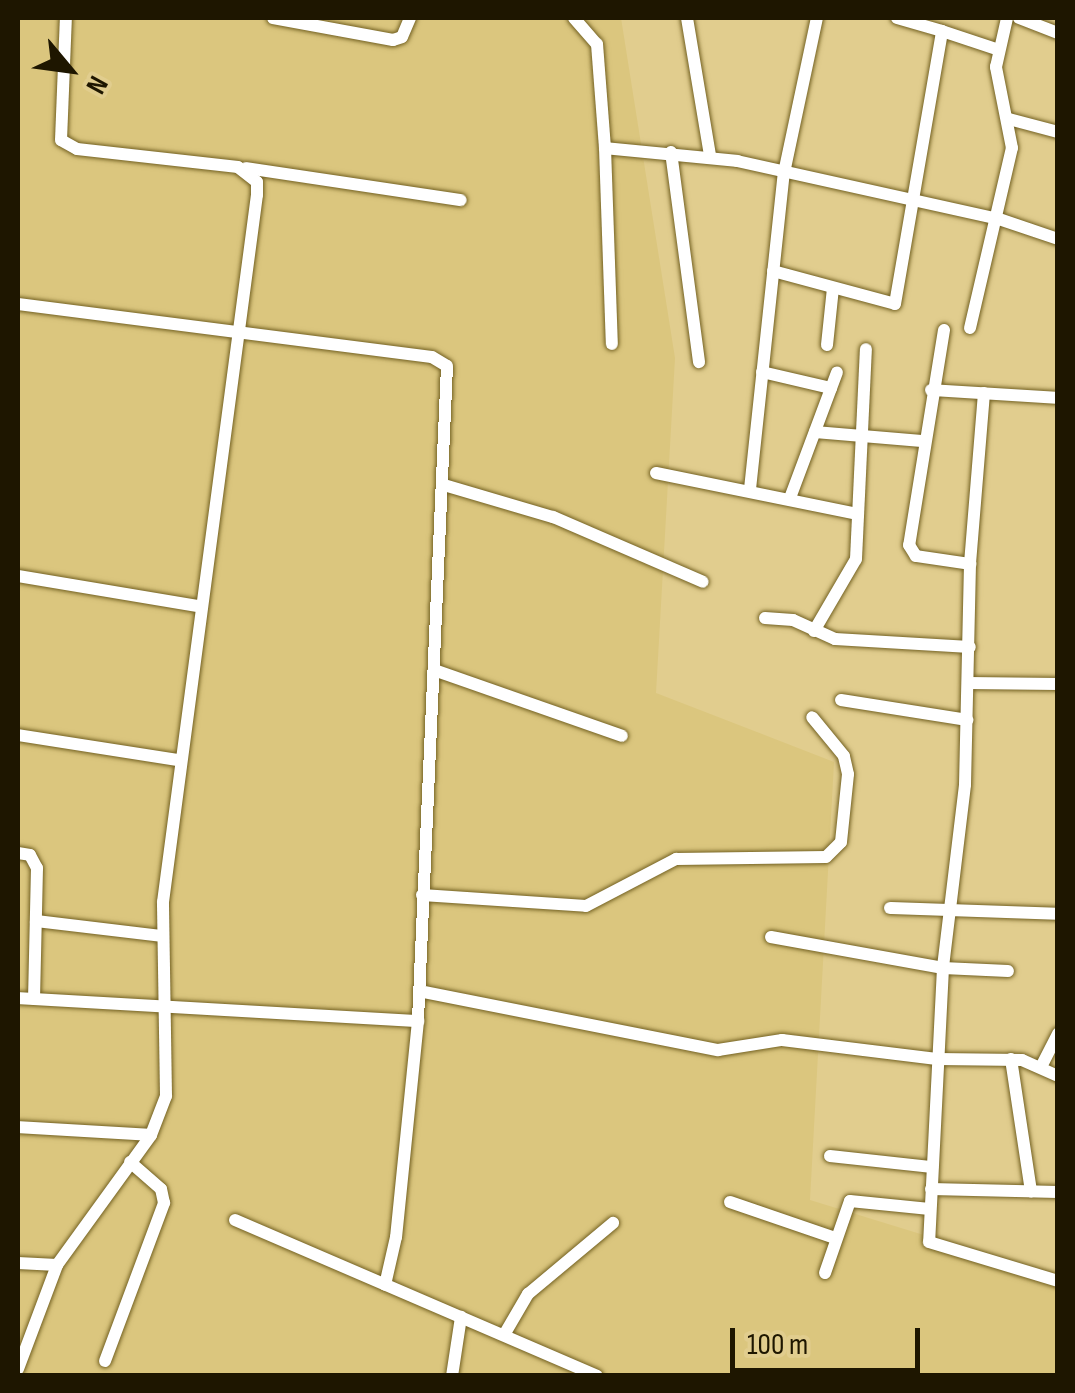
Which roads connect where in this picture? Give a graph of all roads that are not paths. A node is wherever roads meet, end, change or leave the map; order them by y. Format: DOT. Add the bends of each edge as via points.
graph roads {
  1 [pos="66,18"];
  2 [pos="277,18"];
  3 [pos="410,18"];
  4 [pos="574,18"];
  5 [pos="687,18"];
  6 [pos="817,18"];
  7 [pos="897,18"];
  8 [pos="1007,18"];
  9 [pos="1019,18"];
  10 [pos="942,31"];
  11 [pos="1058,32"];
  12 [pos="996,49"];
  13 [pos="1008,118"];
  14 [pos="1058,132"];
  15 [pos="605,148"];
  16 [pos="670,152"];
  17 [pos="710,156"];
  18 [pos="238,167"];
  19 [pos="784,172"];
  20 [pos="461,200"];
  21 [pos="914,200"];
  22 [pos="999,220"];
  23 [pos="1058,239"];
  24 [pos="773,271"];
  25 [pos="833,288"];
  26 [pos="18,304"];
  27 [pos="970,328"];
  28 [pos="944,330"];
  29 [pos="240,335"];
  30 [pos="612,344"];
  31 [pos="827,346"];
  32 [pos="866,349"];
  33 [pos="699,362"];
  34 [pos="762,372"];
  35 [pos="837,372"];
  36 [pos="831,388"];
  37 [pos="931,390"];
  38 [pos="984,393"];
  39 [pos="1058,398"];
  40 [pos="814,432"];
  41 [pos="857,434"];
  42 [pos="922,441"];
  43 [pos="656,473"];
  44 [pos="444,485"];
  45 [pos="750,489"];
  46 [pos="790,498"];
  47 [pos="857,514"];
  48 [pos="970,564"];
  49 [pos="18,576"];
  50 [pos="703,582"];
  51 [pos="198,606"];
  52 [pos="764,618"];
  53 [pos="814,630"];
  54 [pos="970,648"];
  55 [pos="434,670"];
  56 [pos="968,682"];
  57 [pos="1058,684"];
  58 [pos="841,700"];
  59 [pos="812,717"];
  60 [pos="967,720"];
  61 [pos="18,735"];
  62 [pos="622,736"];
  63 [pos="178,760"];
  64 [pos="18,852"];
  65 [pos="422,895"];
  66 [pos="890,908"];
  67 [pos="951,908"];
  68 [pos="1058,914"];
  69 [pos="36,921"];
  70 [pos="161,936"];
  71 [pos="771,937"];
  72 [pos="943,968"];
  73 [pos="1008,971"];
  74 [pos="419,991"];
  75 [pos="18,998"];
  76 [pos="34,999"];
  77 [pos="162,1010"];
  78 [pos="418,1021"];
  79 [pos="1058,1033"];
  80 [pos="937,1059"];
  81 [pos="1012,1059"];
  82 [pos="1040,1067"];
  83 [pos="1058,1076"];
  84 [pos="18,1127"];
  85 [pos="151,1135"];
  86 [pos="830,1156"];
  87 [pos="130,1162"];
  88 [pos="932,1166"];
  89 [pos="931,1189"];
  90 [pos="1031,1192"];
  91 [pos="1058,1192"];
  92 [pos="730,1202"];
  93 [pos="930,1210"];
  94 [pos="235,1220"];
  95 [pos="614,1223"];
  96 [pos="836,1238"];
  97 [pos="18,1263"];
  98 [pos="57,1265"];
  99 [pos="825,1274"];
  100 [pos="1058,1281"];
  101 [pos="386,1284"];
  102 [pos="461,1317"];
  103 [pos="504,1335"];
  104 [pos="105,1361"];
  105 [pos="18,1369"];
  106 [pos="452,1376"];
  107 [pos="597,1376"];
  1 -- 18 [label="street" via="61,140 77,149"];
  2 -- 3 [label="street" via="393,40 402,37"];
  4 -- 15 [label="street" via="597,44"];
  5 -- 17 [label="street"];
  6 -- 19 [label="street"];
  7 -- 10 [label="street"];
  8 -- 12 [label="street"];
  9 -- 11 [label="street"];
  10 -- 12 [label="street"];
  10 -- 21 [label="street"];
  12 -- 13 [label="street"];
  13 -- 14 [label="street"];
  13 -- 22 [label="street" via="1012,148"];
  15 -- 16 [label="street"];
  15 -- 30 [label="street"];
  16 -- 17 [label="street"];
  16 -- 33 [label="street"];
  17 -- 19 [label="street"];
  18 -- 20 [label="street"];
  18 -- 29 [label="street" via="256,182 257,195"];
  19 -- 21 [label="street"];
  19 -- 24 [label="street"];
  21 -- 22 [label="street"];
  21 -- 25 [label="street" via="898,301"];
  22 -- 23 [label="street"];
  22 -- 27 [label="street"];
  24 -- 25 [label="street"];
  24 -- 34 [label="street"];
  25 -- 31 [label="street"];
  26 -- 29 [label="street"];
  28 -- 37 [label="street"];
  29 -- 44 [label="street" via="432,357 447,366"];
  29 -- 51 [label="street"];
  32 -- 41 [label="street"];
  34 -- 36 [label="street"];
  34 -- 45 [label="street"];
  35 -- 36 [label="street"];
  36 -- 40 [label="street"];
  37 -- 38 [label="street"];
  37 -- 42 [label="street"];
  38 -- 39 [label="street"];
  38 -- 48 [label="street"];
  40 -- 41 [label="street"];
  40 -- 46 [label="street"];
  41 -- 42 [label="street"];
  41 -- 47 [label="street"];
  42 -- 48 [label="street" via="910,553"];
  43 -- 45 [label="street"];
  44 -- 50 [label="street" via="553,516"];
  44 -- 55 [label="street"];
  45 -- 46 [label="street"];
  46 -- 47 [label="street"];
  47 -- 53 [label="street" via="852,571"];
  48 -- 54 [label="street"];
  49 -- 51 [label="street"];
  51 -- 63 [label="street"];
  52 -- 53 [label="street" via="786,618"];
  53 -- 54 [label="street" via="835,640"];
  54 -- 56 [label="street"];
  55 -- 62 [label="street"];
  55 -- 65 [label="street"];
  56 -- 57 [label="street"];
  56 -- 60 [label="street"];
  58 -- 60 [label="street"];
  59 -- 65 [label="street" via="844,756 848,774 842,842 826,857 676,859 586,906"];
  60 -- 67 [label="street"];
  61 -- 63 [label="street"];
  63 -- 70 [label="street"];
  64 -- 69 [label="street" via="35,860"];
  65 -- 74 [label="street"];
  66 -- 67 [label="street"];
  67 -- 68 [label="street"];
  67 -- 72 [label="street"];
  69 -- 70 [label="street"];
  69 -- 76 [label="street"];
  70 -- 77 [label="street"];
  71 -- 72 [label="street"];
  72 -- 73 [label="street"];
  72 -- 80 [label="street"];
  74 -- 78 [label="street"];
  74 -- 80 [label="street" via="718,1050 782,1040"];
  75 -- 76 [label="street"];
  76 -- 77 [label="street"];
  77 -- 78 [label="street"];
  77 -- 85 [label="street" via="166,1096"];
  78 -- 101 [label="street"];
  79 -- 82 [label="street"];
  80 -- 81 [label="street"];
  80 -- 88 [label="street"];
  81 -- 82 [label="street"];
  81 -- 90 [label="street"];
  82 -- 83 [label="street"];
  84 -- 85 [label="street"];
  85 -- 87 [label="street"];
  86 -- 88 [label="street"];
  87 -- 98 [label="street"];
  87 -- 104 [label="street" via="161,1189 164,1203"];
  88 -- 89 [label="street"];
  89 -- 90 [label="street"];
  89 -- 93 [label="street"];
  90 -- 91 [label="street"];
  92 -- 96 [label="street"];
  93 -- 96 [label="street" via="850,1201"];
  93 -- 100 [label="street" via="934,1248"];
  94 -- 101 [label="street"];
  95 -- 103 [label="street" via="535,1286"];
  96 -- 99 [label="street"];
  97 -- 98 [label="street"];
  98 -- 105 [label="street"];
  101 -- 102 [label="street"];
  102 -- 103 [label="street"];
  102 -- 106 [label="street"];
  103 -- 107 [label="street"];
}
